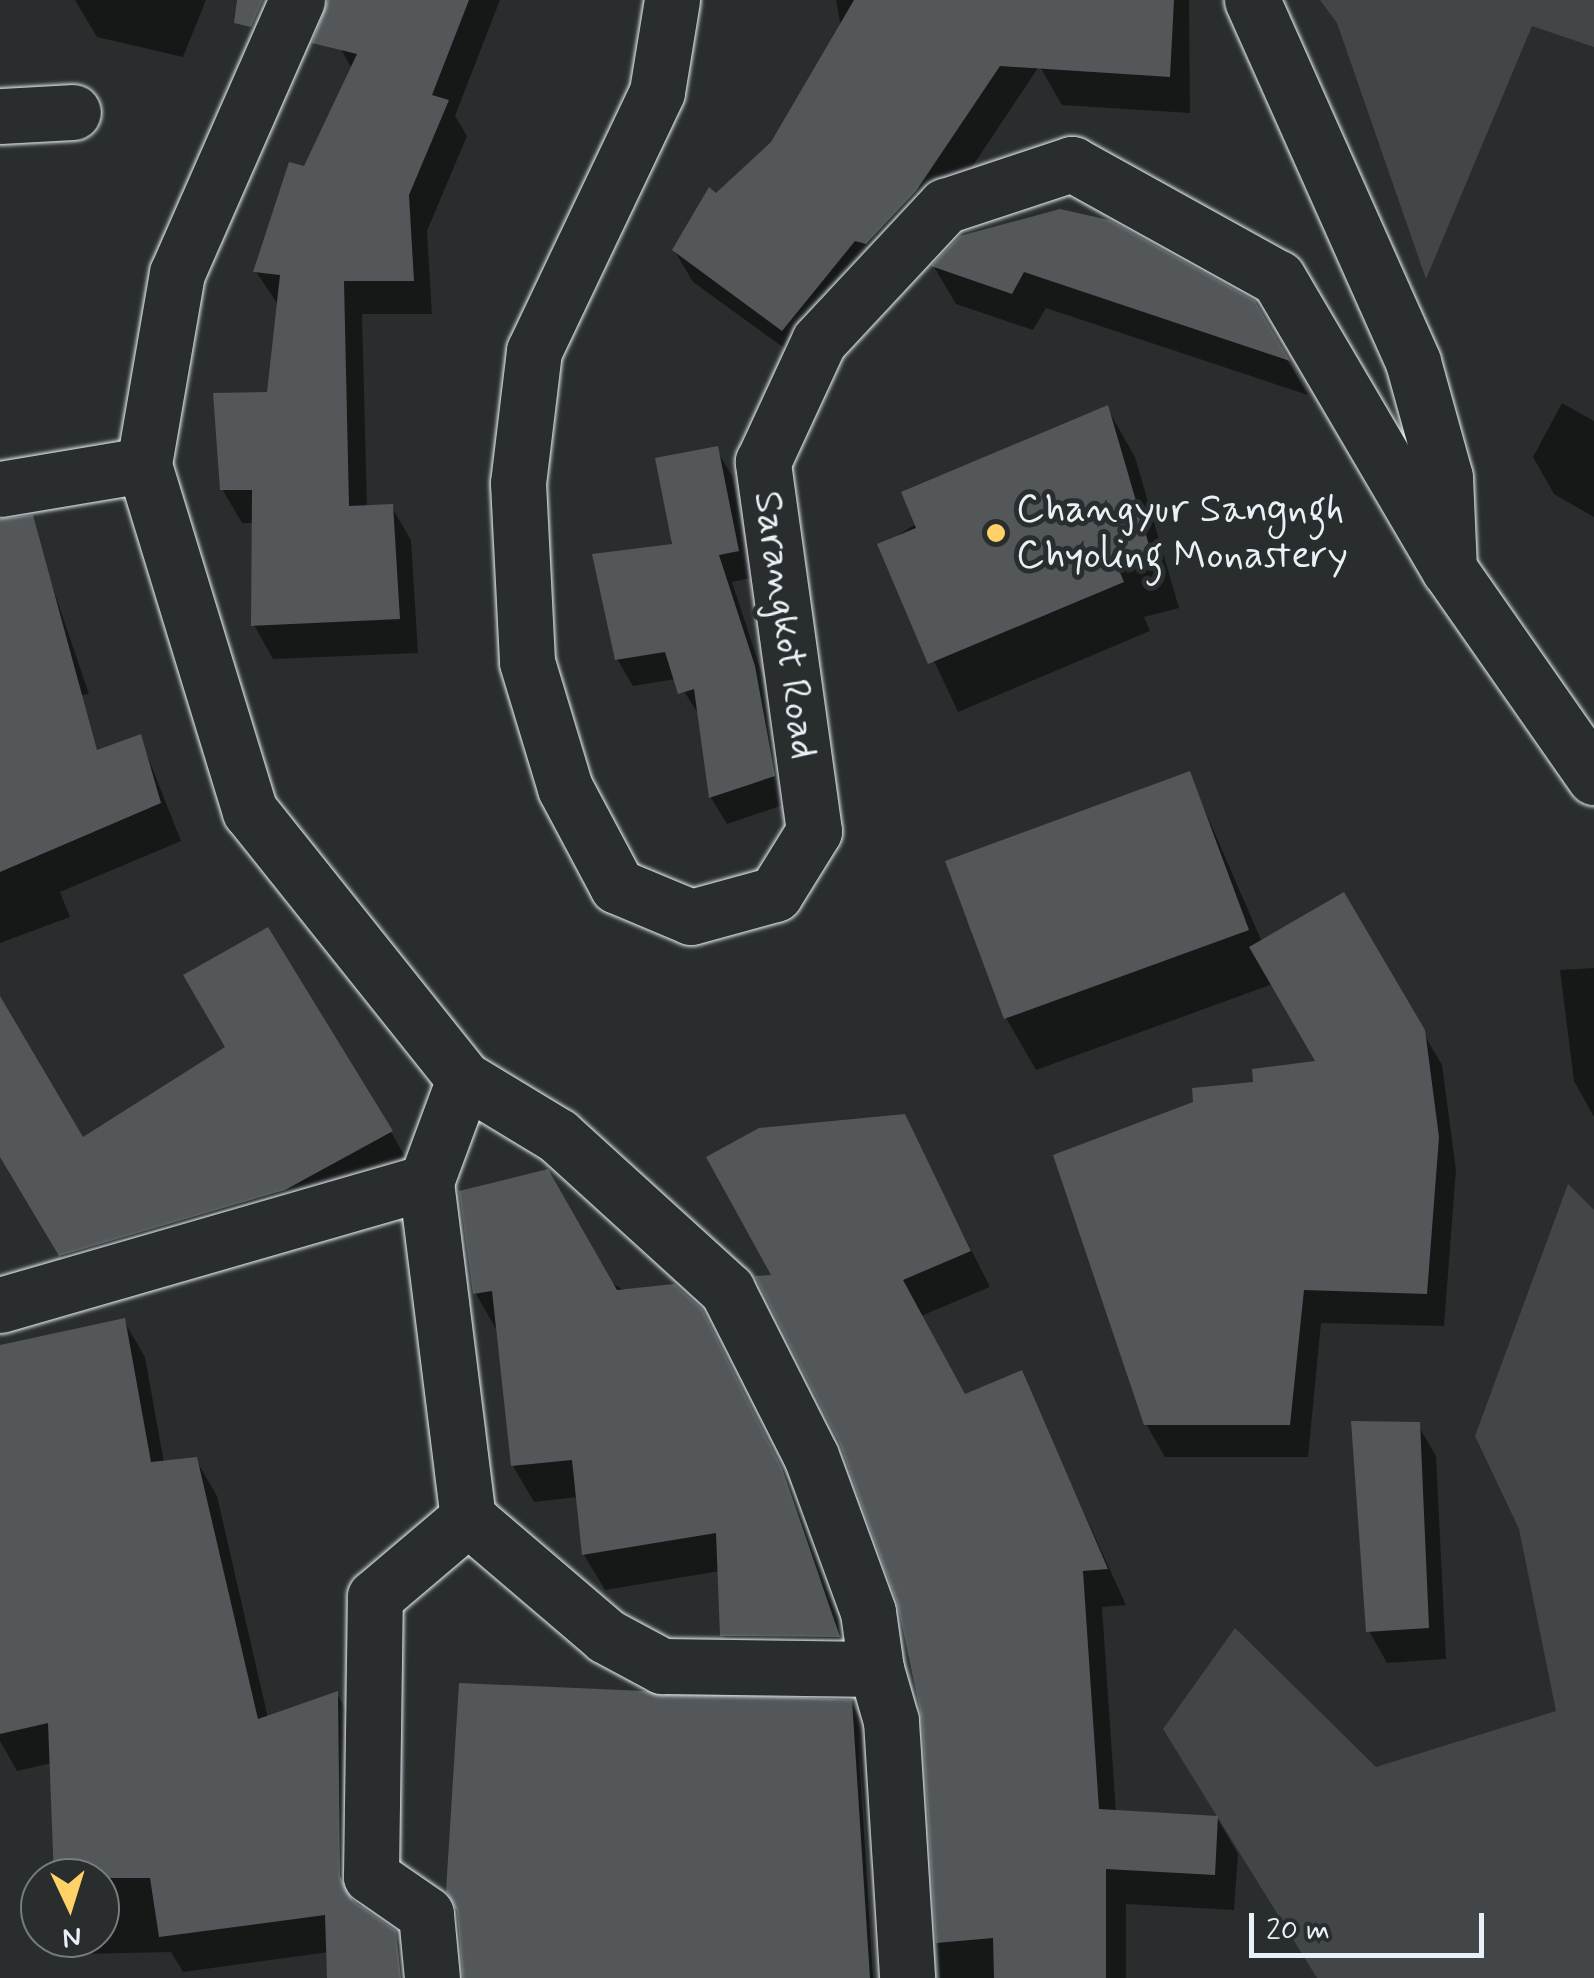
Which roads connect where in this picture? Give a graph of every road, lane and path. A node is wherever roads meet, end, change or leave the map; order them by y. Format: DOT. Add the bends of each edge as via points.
graph roads {
  1 [pos="296,0"];
  2 [pos="672,0"];
  3 [pos="1252,0"];
  4 [pos="73,112"];
  5 [pos="0,116"];
  6 [pos="144,465"];
  7 [pos="0,488"];
  8 [pos="1449,570"];
  9 [pos="1594,778"];
  10 [pos="464,1079"];
  11 [pos="426,1182"];
  12 [pos="0,1305"];
  13 [pos="468,1518"];
  14 [pos="876,1669"];
  15 [pos="432,1978"];
  16 [pos="907,1978"];
  1 -- 6 [label="street" via="177,272"];
  2 -- 8 [label="street, Sarangkot Road" via="657,92 534,350 518,483 527,662 565,788 617,886 690,917 758,899 776,894 814,832 762,462 819,341 946,206 1072,164 1278,278"];
  3 -- 8 [label="street" via="1414,362 1444,477"];
  4 -- 5 [label="street"];
  6 -- 7 [label="street"];
  6 -- 10 [label="street" via="250,811"];
  8 -- 9 [label="street, Sarangkot Road"];
  10 -- 11 [label="street"];
  10 -- 14 [label="street" via="558,1136 727,1290 811,1456 868,1612"];
  11 -- 12 [label="street"];
  11 -- 13 [label="street"];
  13 -- 14 [label="street" via="606,1636 662,1666"];
  13 -- 15 [label="street" via="374,1597 371,1876 426,1914"];
  14 -- 16 [label="street" via="891,1722"];
}
